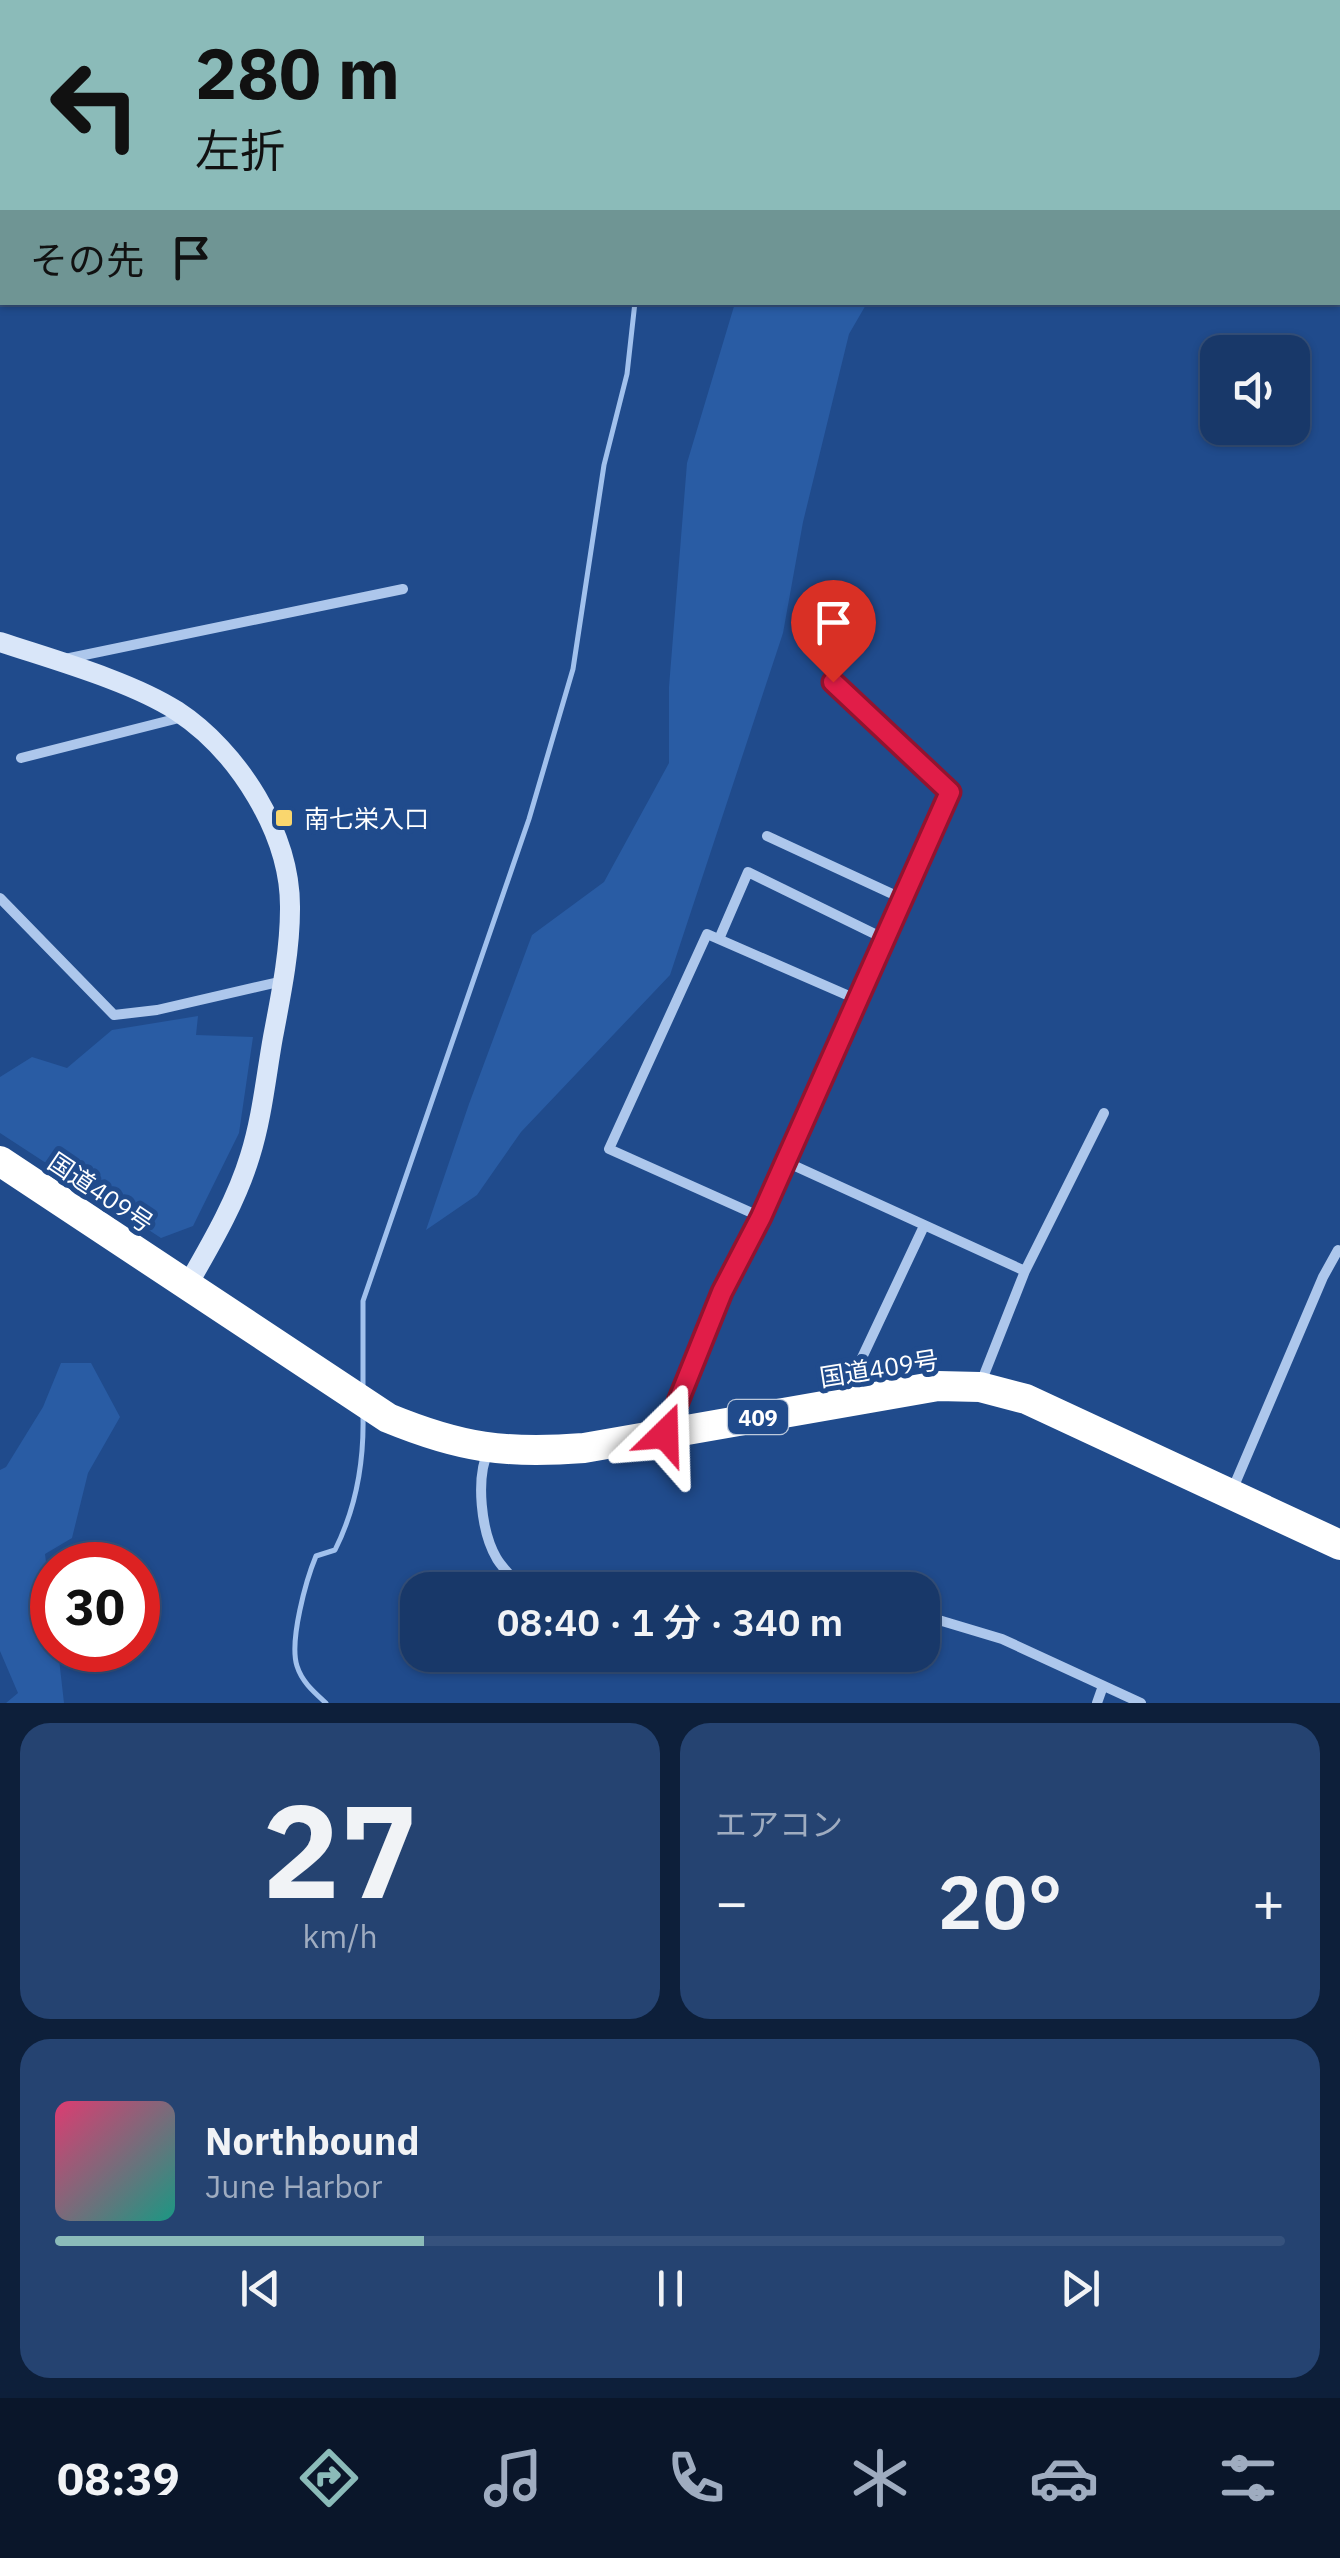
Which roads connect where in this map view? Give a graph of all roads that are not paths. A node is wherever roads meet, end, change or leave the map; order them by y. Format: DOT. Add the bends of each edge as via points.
graph roads {
  1 [pos="403,589"];
  2 [pos="0,642"];
  3 [pos="54,661"];
  4 [pos="833,682"];
  5 [pos="184,717"];
  6 [pos="21,758"];
  7 [pos="767,836"];
  8 [pos="0,898"];
  9 [pos="901,898"];
  10 [pos="883,938"];
  11 [pos="719,939"];
  12 [pos="283,982"];
  13 [pos="856,999"];
  14 [pos="1104,1113"];
  15 [pos="784,1160"];
  16 [pos="0,1161"];
  17 [pos="761,1217"];
  18 [pos="924,1226"];
  19 [pos="1338,1250"];
  20 [pos="1025,1271"];
  21 [pos="188,1286"];
  22 [pos="980,1387"];
  23 [pos="840,1404"];
  24 [pos="665,1434"];
  25 [pos="490,1449"];
  26 [pos="1231,1494"];
  27 [pos="1340,1544"];
  28 [pos="508,1572"];
  29 [pos="940,1620"];
  30 [pos="1103,1686"];
  31 [pos="1096,1703"];
  32 [pos="1141,1703"];
  1 -- 3 [label="street"];
  2 -- 3 [label="street"];
  3 -- 5 [label="street" via="136,690"];
  4 -- 9 [label="street" via="950,792"];
  5 -- 6 [label="street"];
  5 -- 12 [label="street" via="216,744 267,816 290,906"];
  7 -- 9 [label="street"];
  8 -- 12 [label="street" via="114,1015"];
  9 -- 10 [label="street"];
  10 -- 11 [label="street" via="748,872"];
  10 -- 13 [label="street"];
  11 -- 13 [label="street"];
  11 -- 17 [label="street" via="707,934 608,1150"];
  12 -- 21 [label="street" via="250,1156"];
  13 -- 15 [label="street"];
  14 -- 20 [label="street"];
  15 -- 17 [label="street"];
  15 -- 18 [label="street"];
  16 -- 21 [label="highway, 国道409号 / 409"];
  17 -- 24 [label="street" via="722,1292"];
  18 -- 20 [label="street"];
  18 -- 23 [label="street"];
  19 -- 26 [label="street"];
  20 -- 22 [label="street"];
  21 -- 25 [label="highway, 国道409号 / 409" via="388,1418"];
  22 -- 23 [label="highway, 国道409号 / 409" via="938,1386"];
  22 -- 26 [label="highway, 国道409号 / 409" via="1026,1400"];
  23 -- 24 [label="highway, 国道409号 / 409"];
  24 -- 25 [label="highway, 国道409号 / 409" via="584,1448"];
  25 -- 28 [label="street" via="482,1510 496,1558"];
  26 -- 27 [label="highway, 国道409号 / 409"];
  29 -- 30 [label="street" via="1002,1639"];
  30 -- 31 [label="street"];
  30 -- 32 [label="street"];
}
